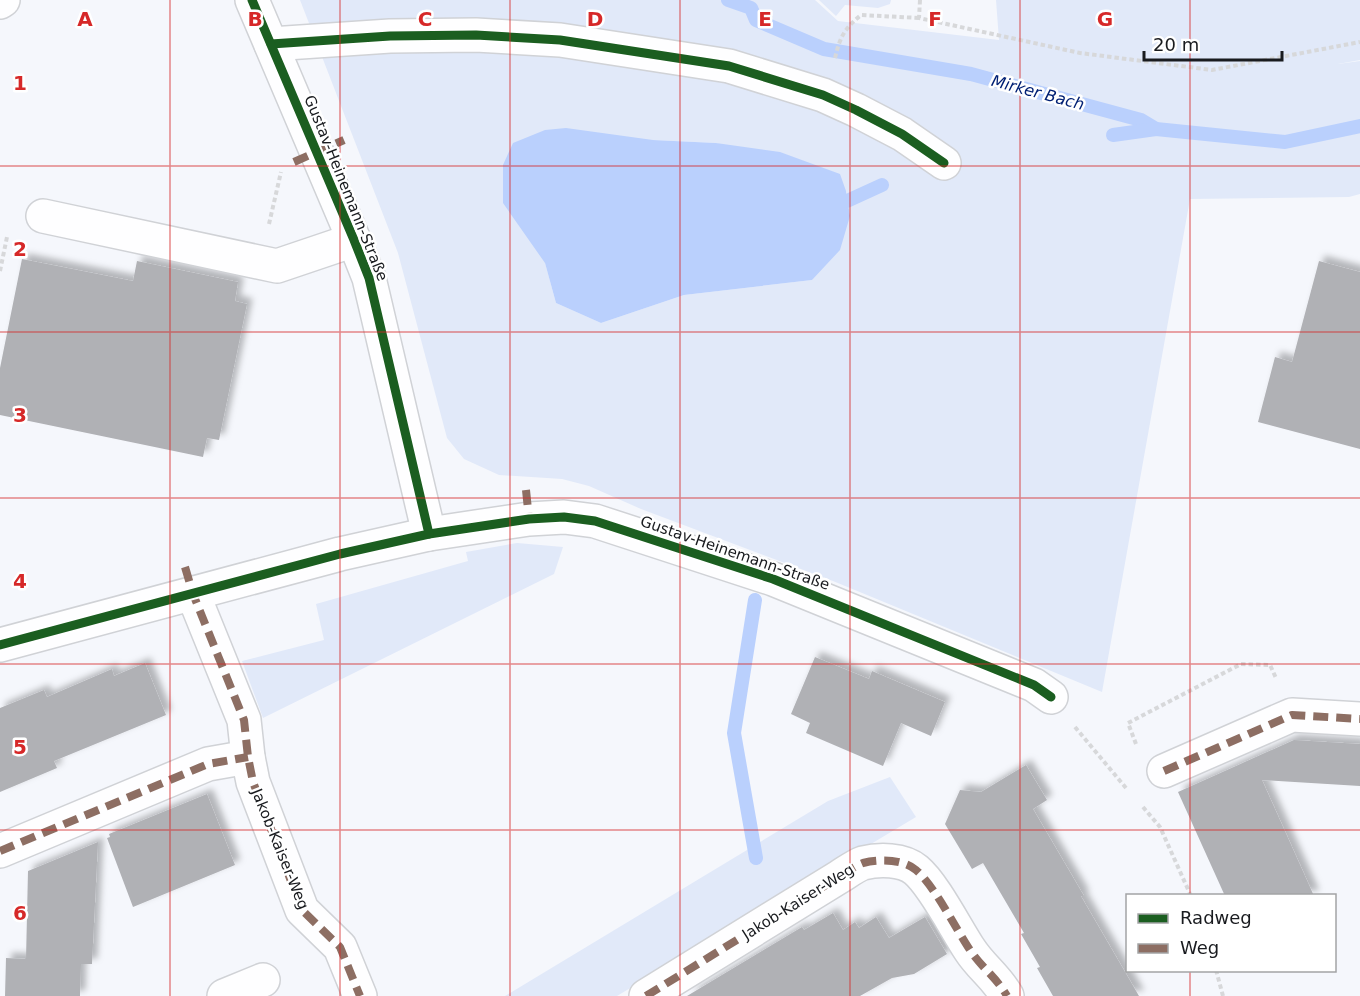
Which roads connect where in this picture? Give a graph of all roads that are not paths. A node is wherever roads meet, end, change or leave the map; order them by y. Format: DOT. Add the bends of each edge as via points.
graph roads {
  1 [pos="252,0"];
  2 [pos="271,44"];
  3 [pos="944,163"];
  4 [pos="43,216"];
  5 [pos="354,240"];
  6 [pos="429,534"];
  7 [pos="193,594"];
  8 [pos="0,645"];
  9 [pos="1051,697"];
  10 [pos="1360,719"];
  11 [pos="248,757"];
  12 [pos="1152,763"];
  13 [pos="0,851"];
  14 [pos="263,980"];
  15 [pos="224,996"];
  16 [pos="360,996"];
  17 [pos="646,996"];
  18 [pos="1006,996"];
  1 -- 2 [label="street, Gustav-Heinemann-Straße"];
  2 -- 3 [label="street" via="476,35 560,40 729,66 834,100 902,135"];
  2 -- 5 [label="street, Gustav-Heinemann-Straße"];
  4 -- 5 [label="street" via="277,266"];
  5 -- 6 [label="street, Gustav-Heinemann-Straße" via="369,278"];
  6 -- 7 [label="street, Gustav-Heinemann-Straße"];
  6 -- 9 [label="street, Gustav-Heinemann-Straße" via="529,519 564,517 595,521 773,579 1034,685"];
  7 -- 8 [label="street, Gustav-Heinemann-Straße"];
  7 -- 11 [label="street, Jakob-Kaiser-Weg" via="244,720"];
  10 -- 12 [label="street" via="1292,714"];
  11 -- 13 [label="street" via="208,764"];
  11 -- 16 [label="street, Jakob-Kaiser-Weg" via="302,910 340,947"];
  14 -- 15 [label="street"];
  17 -- 18 [label="street, Jakob-Kaiser-Weg" via="839,877 876,860 915,869 929,884 979,963 999,981"];
}
